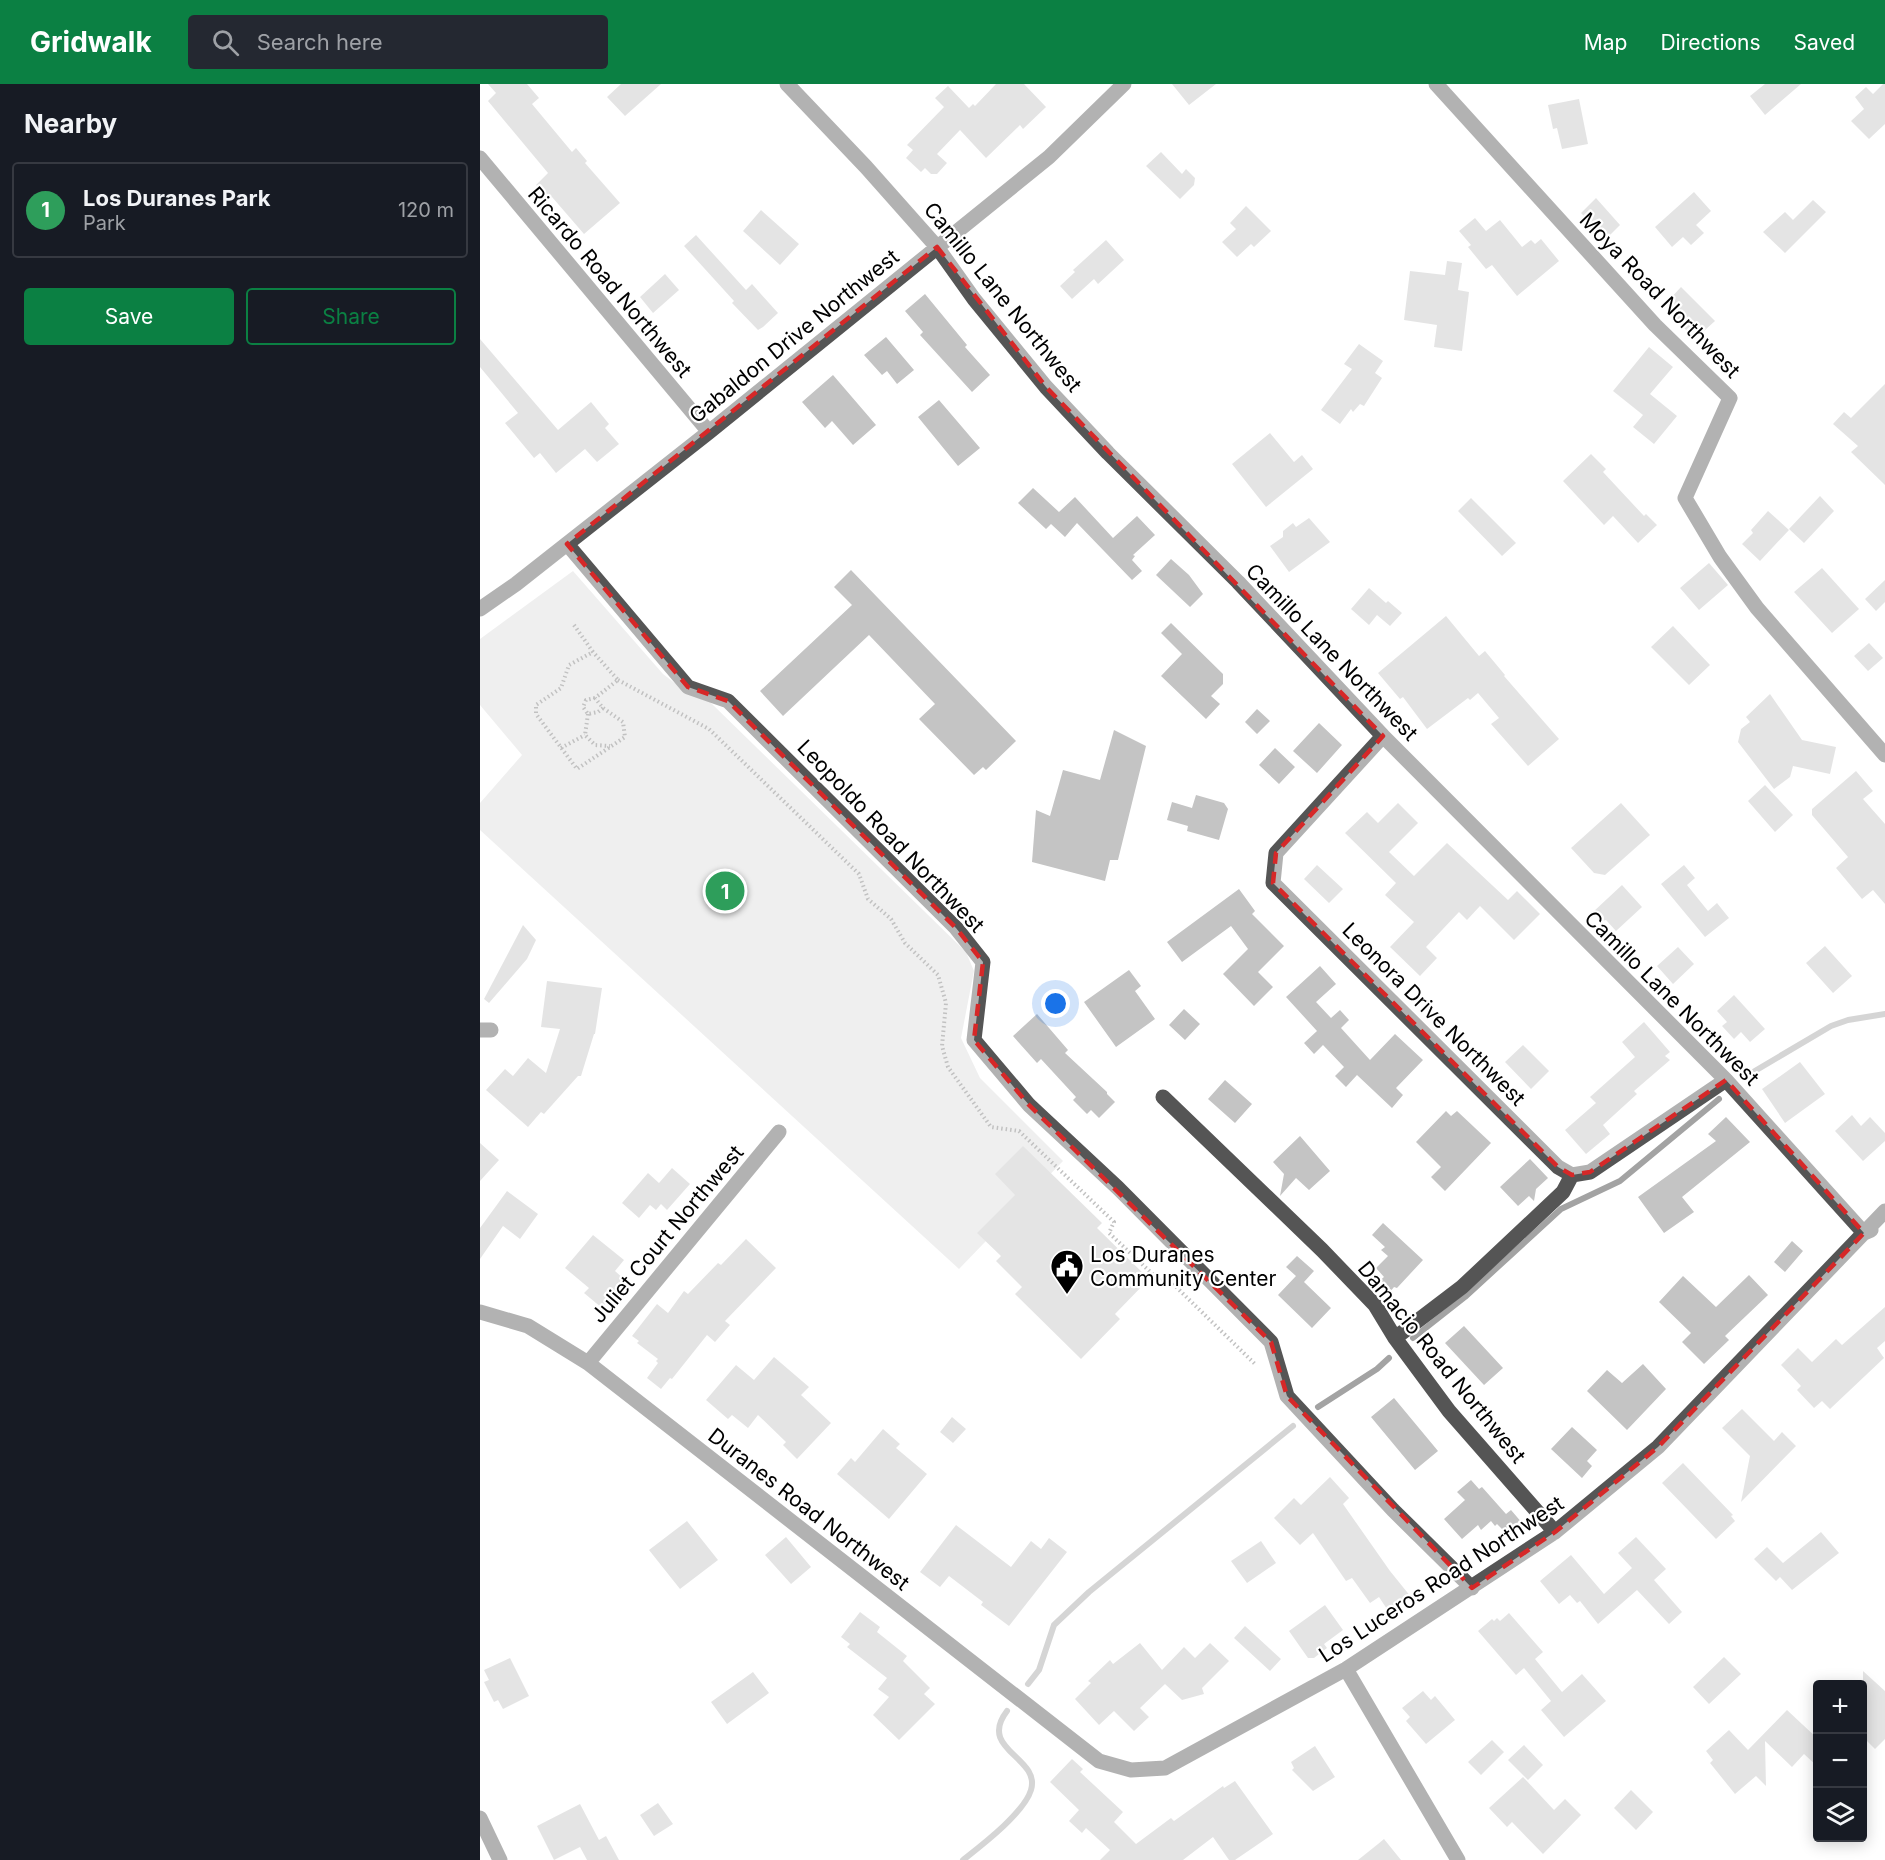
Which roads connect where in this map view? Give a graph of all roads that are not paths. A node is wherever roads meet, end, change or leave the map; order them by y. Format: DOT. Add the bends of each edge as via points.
graph roads {
  1 [pos="788,84"];
  2 [pos="1124,84"];
  3 [pos="1436,84"];
  4 [pos="480,158"];
  5 [pos="937,247"];
  6 [pos="709,432"];
  7 [pos="567,544"];
  8 [pos="480,609"];
  9 [pos="1383,736"];
  10 [pos="1885,755"];
  11 [pos="1726,1080"];
  12 [pos="1163,1097"];
  13 [pos="779,1132"];
  14 [pos="1572,1175"];
  15 [pos="1885,1211"];
  16 [pos="1885,1225"];
  17 [pos="1864,1233"];
  18 [pos="480,1312"];
  19 [pos="1395,1338"];
  20 [pos="588,1364"];
  21 [pos="1555,1532"];
  22 [pos="1472,1588"];
  23 [pos="1346,1669"];
  24 [pos="1099,1761"];
  25 [pos="480,1818"];
  26 [pos="500,1860"];
  27 [pos="1458,1860"];
  1 -- 5 [label="street, Camillo Lane Northwest"];
  2 -- 5 [label="street, Gabaldon Drive Northwest" via="1049,156"];
  3 -- 10 [label="street, Moya Road Northwest" via="1655,325 1730,398 1685,498 1756,608"];
  4 -- 6 [label="street, Ricardo Road Northwest"];
  5 -- 6 [label="street, Gabaldon Drive Northwest"];
  5 -- 9 [label="street, Camillo Lane Northwest" via="1046,387"];
  6 -- 7 [label="street, Gabaldon Drive Northwest"];
  7 -- 8 [label="street, Gabaldon Drive Northwest"];
  7 -- 22 [label="street, Leopoldo Road Northwest" via="688,687 728,701 956,928 983,962 974,1040 1029,1105 1271,1342 1287,1396"];
  9 -- 11 [label="street, Camillo Lane Northwest"];
  9 -- 14 [label="street, Leonora Drive Northwest" via="1276,853 1273,883 1558,1167"];
  11 -- 14 [label="street" via="1590,1172"];
  11 -- 17 [label="street, Camillo Lane Northwest"];
  12 -- 19 [label="street, Damacio Road Northwest" via="1375,1305"];
  13 -- 20 [label="street, Juliet Court Northwest"];
  14 -- 19 [label="street" via="1563,1192 1462,1287"];
  15 -- 17 [label="street, Los Luceros Road Northwest"];
  16 -- 17 [label="street"];
  17 -- 21 [label="street, Los Luceros Road Northwest" via="1658,1447"];
  18 -- 20 [label="street, Duranes Road Northwest" via="528,1326"];
  19 -- 21 [label="street, Damacio Road Northwest" via="1449,1411"];
  20 -- 24 [label="street, Duranes Road Northwest"];
  21 -- 22 [label="street, Los Luceros Road Northwest"];
  22 -- 23 [label="street, Los Luceros Road Northwest"];
  23 -- 24 [label="street, Los Luceros Road Northwest" via="1165,1768 1131,1770"];
  23 -- 27 [label="street"];
  25 -- 26 [label="street"];
}
